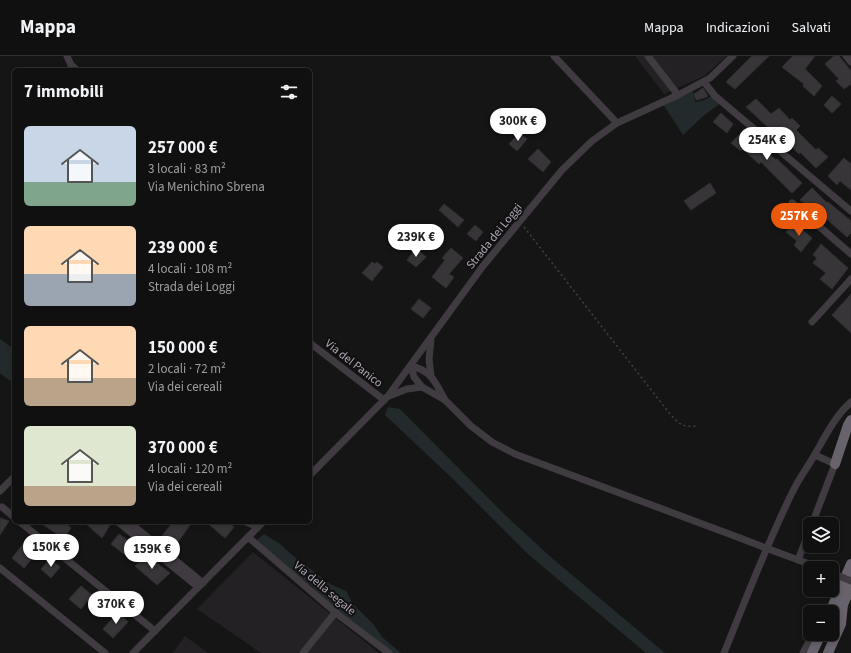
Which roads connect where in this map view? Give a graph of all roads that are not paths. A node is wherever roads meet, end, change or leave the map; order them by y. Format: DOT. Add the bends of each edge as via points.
graph roads {
  1 [pos="67,56"];
  2 [pos="554,56"];
  3 [pos="648,56"];
  4 [pos="733,56"];
  5 [pos="846,56"];
  6 [pos="851,62"];
  7 [pos="75,68"];
  8 [pos="704,82"];
  9 [pos="678,95"];
  10 [pos="617,123"];
  11 [pos="792,203"];
  12 [pos="851,211"];
  13 [pos="851,254"];
  14 [pos="851,279"];
  15 [pos="812,322"];
  16 [pos="431,339"];
  17 [pos="312,344"];
  18 [pos="411,366"];
  19 [pos="431,376"];
  20 [pos="422,387"];
  21 [pos="386,398"];
  22 [pos="445,400"];
  23 [pos="851,402"];
  24 [pos="851,420"];
  25 [pos="815,456"];
  26 [pos="835,464"];
  27 [pos="312,473"];
  28 [pos="12,479"];
  29 [pos="0,491"];
  30 [pos="2,507"];
  31 [pos="12,515"];
  32 [pos="815,517"];
  33 [pos="22,524"];
  34 [pos="121,524"];
  35 [pos="131,524"];
  36 [pos="261,525"];
  37 [pos="248,537"];
  38 [pos="803,547"];
  39 [pos="798,560"];
  40 [pos="803,562"];
  41 [pos="851,564"];
  42 [pos="0,568"];
  43 [pos="839,576"];
  44 [pos="851,580"];
  45 [pos="201,585"];
  46 [pos="851,587"];
  47 [pos="839,592"];
  48 [pos="843,604"];
  49 [pos="335,613"];
  50 [pos="839,613"];
  51 [pos="155,631"];
  52 [pos="809,641"];
  53 [pos="818,641"];
  54 [pos="827,641"];
  55 [pos="105,653"];
  56 [pos="133,653"];
  57 [pos="303,653"];
  58 [pos="389,653"];
  59 [pos="724,653"];
  60 [pos="803,653"];
  61 [pos="812,653"];
  62 [pos="822,653"];
  63 [pos="828,653"];
  1 -- 7 [label="street"];
  2 -- 10 [label="street"];
  3 -- 9 [label="street"];
  4 -- 8 [label="street, Strada dei Loggi"];
  5 -- 6 [label="street"];
  8 -- 9 [label="street, Strada dei Loggi"];
  8 -- 12 [label="street" via="715,96"];
  9 -- 10 [label="street, Strada dei Loggi"];
  10 -- 16 [label="street, Strada dei Loggi" via="592,141 562,170 483,266"];
  11 -- 13 [label="street"];
  14 -- 15 [label="street"];
  16 -- 18 [label="street, Strada dei Loggi"];
  16 -- 19 [label="street"];
  17 -- 21 [label="street, Via del Panico"];
  18 -- 19 [label="street"];
  18 -- 20 [label="street" via="414,377"];
  18 -- 21 [label="street, Strada dei Loggi"];
  19 -- 22 [label="street"];
  20 -- 21 [label="street" via="407,388"];
  20 -- 22 [label="street"];
  21 -- 27 [label="street, Strada dei Loggi"];
  22 -- 39 [label="street, bridge" via="471,426 492,442 515,454"];
  23 -- 25 [label="street" via="831,426"];
  24 -- 26 [label="highway"];
  25 -- 26 [label="street"];
  25 -- 59 [label="street" via="794,489 769,543"];
  26 -- 32 [label="street"];
  28 -- 29 [label="street"];
  30 -- 31 [label="street"];
  33 -- 51 [label="street"];
  34 -- 45 [label="street"];
  35 -- 45 [label="street"];
  36 -- 37 [label="street"];
  37 -- 45 [label="street"];
  37 -- 49 [label="street, Via della segale"];
  38 -- 39 [label="street"];
  39 -- 40 [label="street"];
  41 -- 47 [label="highway"];
  42 -- 55 [label="street"];
  43 -- 44 [label="street, bridge"];
  45 -- 51 [label="street"];
  46 -- 48 [label="highway"];
  48 -- 50 [label="highway"];
  48 -- 63 [label="highway" via="841,624"];
  49 -- 57 [label="street"];
  49 -- 58 [label="street, Via della segale"];
  51 -- 56 [label="street"];
  52 -- 60 [label="street"];
  53 -- 61 [label="highway"];
  54 -- 62 [label="highway"];
}
